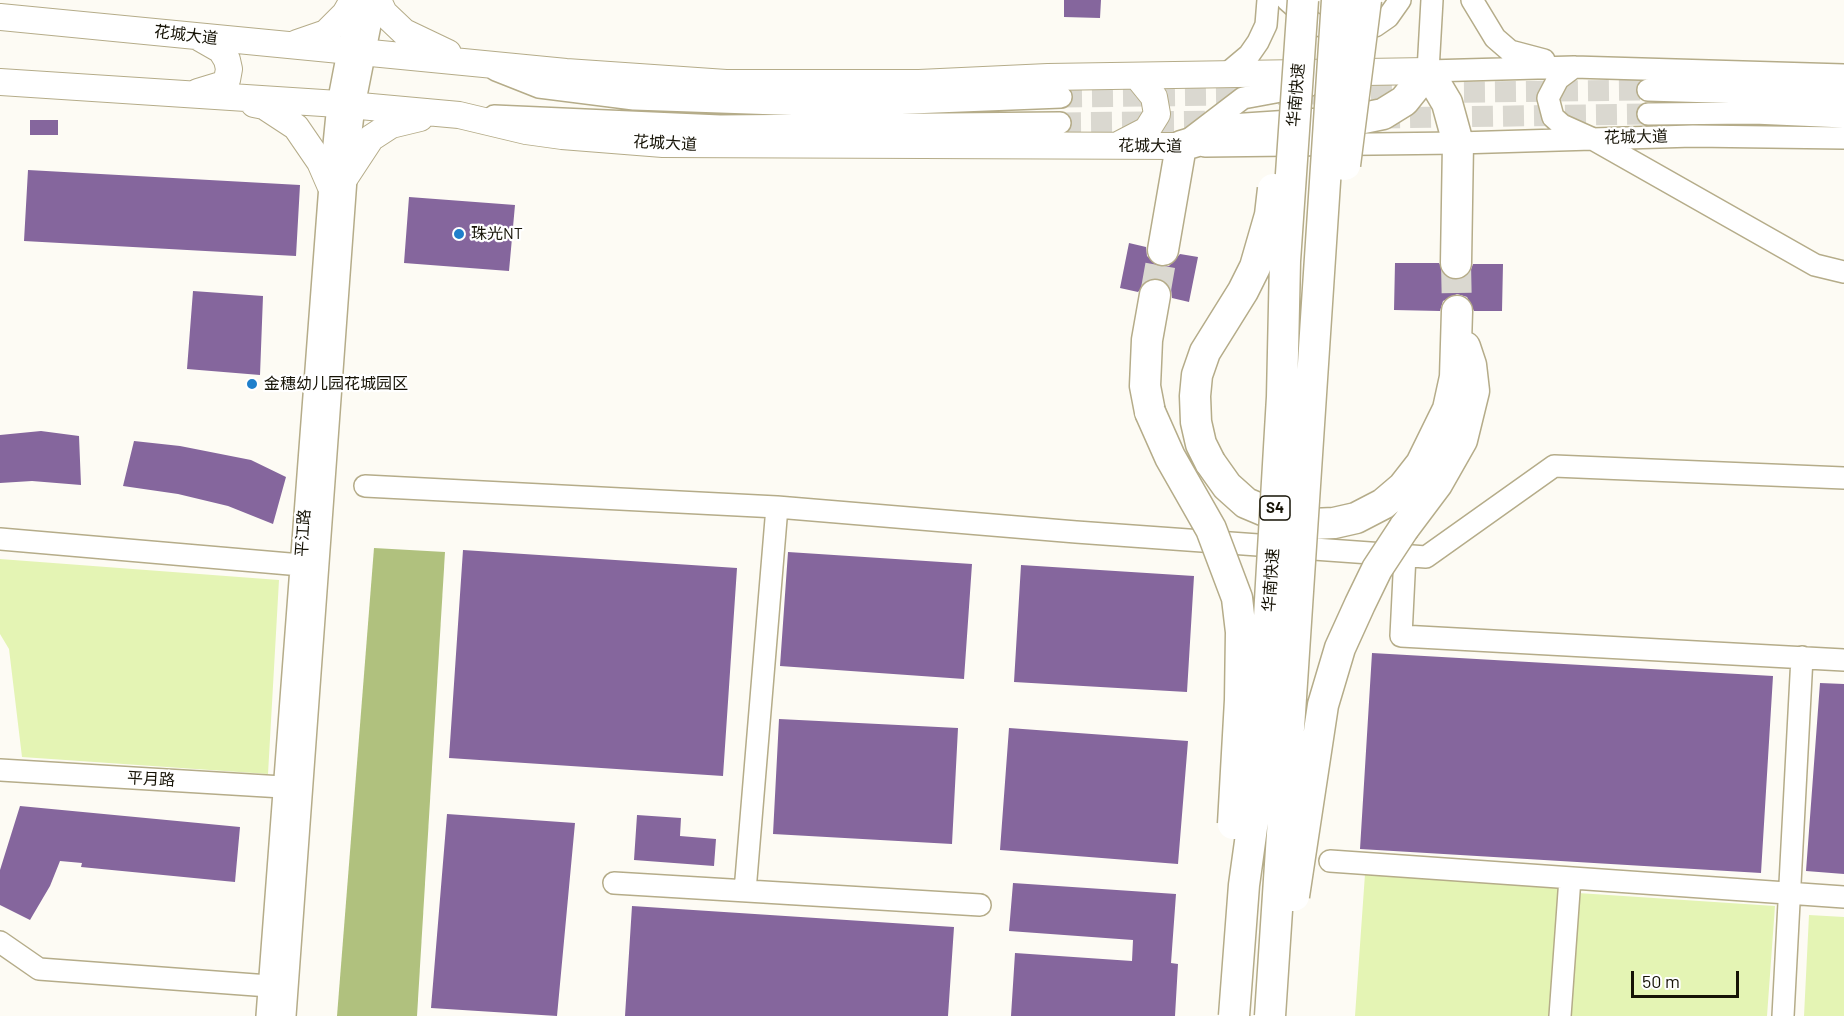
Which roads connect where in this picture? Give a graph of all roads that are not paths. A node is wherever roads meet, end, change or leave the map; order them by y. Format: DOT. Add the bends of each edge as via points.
graph roads {
  1 [pos="353,0"];
  2 [pos="358,0"];
  3 [pos="377,0"];
  4 [pos="1268,0"];
  5 [pos="1287,0"];
  6 [pos="1338,0"];
  7 [pos="1366,0"];
  8 [pos="1400,0"];
  9 [pos="1432,0"];
  10 [pos="1472,0"];
  11 [pos="1302,14"];
  12 [pos="0,17"];
  13 [pos="196,36"];
  14 [pos="286,46"];
  15 [pos="355,52"];
  16 [pos="479,64"];
  17 [pos="1574,67"];
  18 [pos="1428,71"];
  19 [pos="1844,75"];
  20 [pos="1137,76"];
  21 [pos="1224,76"];
  22 [pos="0,82"];
  23 [pos="1648,90"];
  24 [pos="189,94"];
  25 [pos="1844,96"];
  26 [pos="1061,97"];
  27 [pos="346,105"];
  28 [pos="1648,114"];
  29 [pos="459,115"];
  30 [pos="1844,117"];
  31 [pos="1060,123"];
  32 [pos="1591,138"];
  33 [pos="1844,138"];
  34 [pos="1458,143"];
  35 [pos="1117,145"];
  36 [pos="1181,146"];
  37 [pos="338,180"];
  38 [pos="1163,250"];
  39 [pos="1456,264"];
  40 [pos="1844,272"];
  41 [pos="1155,295"];
  42 [pos="1314,358"];
  43 [pos="1844,478"];
  44 [pos="365,486"];
  45 [pos="777,507"];
  46 [pos="0,539"];
  47 [pos="1405,542"];
  48 [pos="301,565"];
  49 [pos="1802,657"];
  50 [pos="1844,660"];
  51 [pos="0,770"];
  52 [pos="293,787"];
  53 [pos="1330,861"];
  54 [pos="1570,879"];
  55 [pos="614,883"];
  56 [pos="745,891"];
  57 [pos="1790,894"];
  58 [pos="1844,897"];
  59 [pos="980,905"];
  60 [pos="0,942"];
  61 [pos="1271,974"];
  62 [pos="269,986"];
  63 [pos="1235,1002"];
  64 [pos="267,1016"];
  65 [pos="285,1016"];
  66 [pos="1270,1016"];
  67 [pos="1560,1016"];
  68 [pos="1783,1016"];
  1 -- 14 [label="main road" via="326,33"];
  2 -- 15 [label="street"];
  3 -- 15 [label="street"];
  3 -- 16 [label="main road" via="384,13 404,32 440,51"];
  4 -- 21 [label="street" via="1266,25 1258,42"];
  5 -- 8 [label="street" via="1313,22 1352,30 1375,26 1389,16"];
  6 -- 42 [label="highway, 华南快速 / S4, bridge"];
  7 -- 42 [label="highway, bridge"];
  9 -- 18 [label="street"];
  10 -- 17 [label="street" via="1495,38 1510,51"];
  11 -- 47 [label="highway, bridge" via="1286,82 1270,215 1255,267 1205,352 1197,375 1195,396 1201,444 1227,486 1246,504 1284,519 1311,524 1356,518 1383,504 1403,487 1436,438 1455,377 1458,320 1471,365 1474,391 1470,415 1462,440"];
  11 -- 63 [label="highway, 华南快速 / S4, bridge" via="1285,261 1282,397 1260,770 1244,885"];
  12 -- 13 [label="main road, 花城大道"];
  13 -- 14 [label="main road, 花城大道"];
  13 -- 24 [label="main road" via="221,50 227,60 227,80 209,90"];
  14 -- 15 [label="main road, 花城大道"];
  15 -- 16 [label="main road, 花城大道"];
  15 -- 27 [label="street, 平江路"];
  16 -- 20 [label="main road, 花城大道" via="726,83 919,83"];
  16 -- 26 [label="street, 花城大道" via="538,87 634,99 836,106"];
  17 -- 18 [label="street, 花城大道"];
  17 -- 19 [label="street, 花城大道"];
  17 -- 32 [label="street" via="1558,79 1549,108 1562,125"];
  18 -- 21 [label="main road, 花城大道"];
  18 -- 34 [label="highway" via="1447,103"];
  18 -- 36 [label="highway" via="1404,101 1383,114 1344,122 1238,129"];
  20 -- 21 [label="main road, 花城大道"];
  20 -- 35 [label="main road" via="1154,97 1157,114 1147,130"];
  22 -- 24 [label="main road, 花城大道"];
  23 -- 25 [label="street"];
  24 -- 27 [label="main road, 花城大道"];
  24 -- 37 [label="main road" via="264,106 296,127"];
  27 -- 29 [label="main road, 花城大道"];
  27 -- 37 [label="street, 平江路"];
  28 -- 30 [label="street, 花城大道"];
  29 -- 31 [label="street, 花城大道" via="720,126"];
  29 -- 35 [label="main road, 花城大道" via="544,134 663,144"];
  29 -- 37 [label="main road" via="402,121 380,130"];
  32 -- 33 [label="street, 花城大道"];
  32 -- 34 [label="street, 花城大道"];
  32 -- 40 [label="street" via="1815,265"];
  34 -- 36 [label="street, 花城大道"];
  34 -- 39 [label="highway"];
  35 -- 36 [label="main road, 花城大道"];
  36 -- 38 [label="highway"];
  37 -- 48 [label="street, 平江路"];
  37 -- 52 [label="street, 平江路"];
  41 -- 63 [label="highway, bridge" via="1147,340 1145,386 1150,412 1170,457 1211,529 1237,598 1241,632 1236,787 1227,885"];
  42 -- 61 [label="highway, 华南快速 / S4, bridge"];
  43 -- 47 [label="street" via="1554,466 1426,556"];
  44 -- 45 [label="street"];
  45 -- 47 [label="street" via="1077,532"];
  45 -- 56 [label="street"];
  46 -- 48 [label="street"];
  47 -- 49 [label="street" via="1401,636"];
  47 -- 61 [label="highway, bridge" via="1377,569 1341,648 1323,705 1297,887"];
  48 -- 52 [label="street, 平江路"];
  49 -- 50 [label="street"];
  49 -- 57 [label="street"];
  51 -- 52 [label="street, 平月路"];
  52 -- 62 [label="street, 平江路"];
  52 -- 65 [label="street, 平江路"];
  53 -- 54 [label="street"];
  54 -- 57 [label="street"];
  54 -- 67 [label="street"];
  55 -- 56 [label="street"];
  56 -- 59 [label="street"];
  57 -- 58 [label="street"];
  57 -- 68 [label="street"];
  60 -- 62 [label="street" via="39,969"];
  61 -- 66 [label="highway, 华南快速 / S4, bridge"];
  62 -- 64 [label="street, 平江路"];
}
